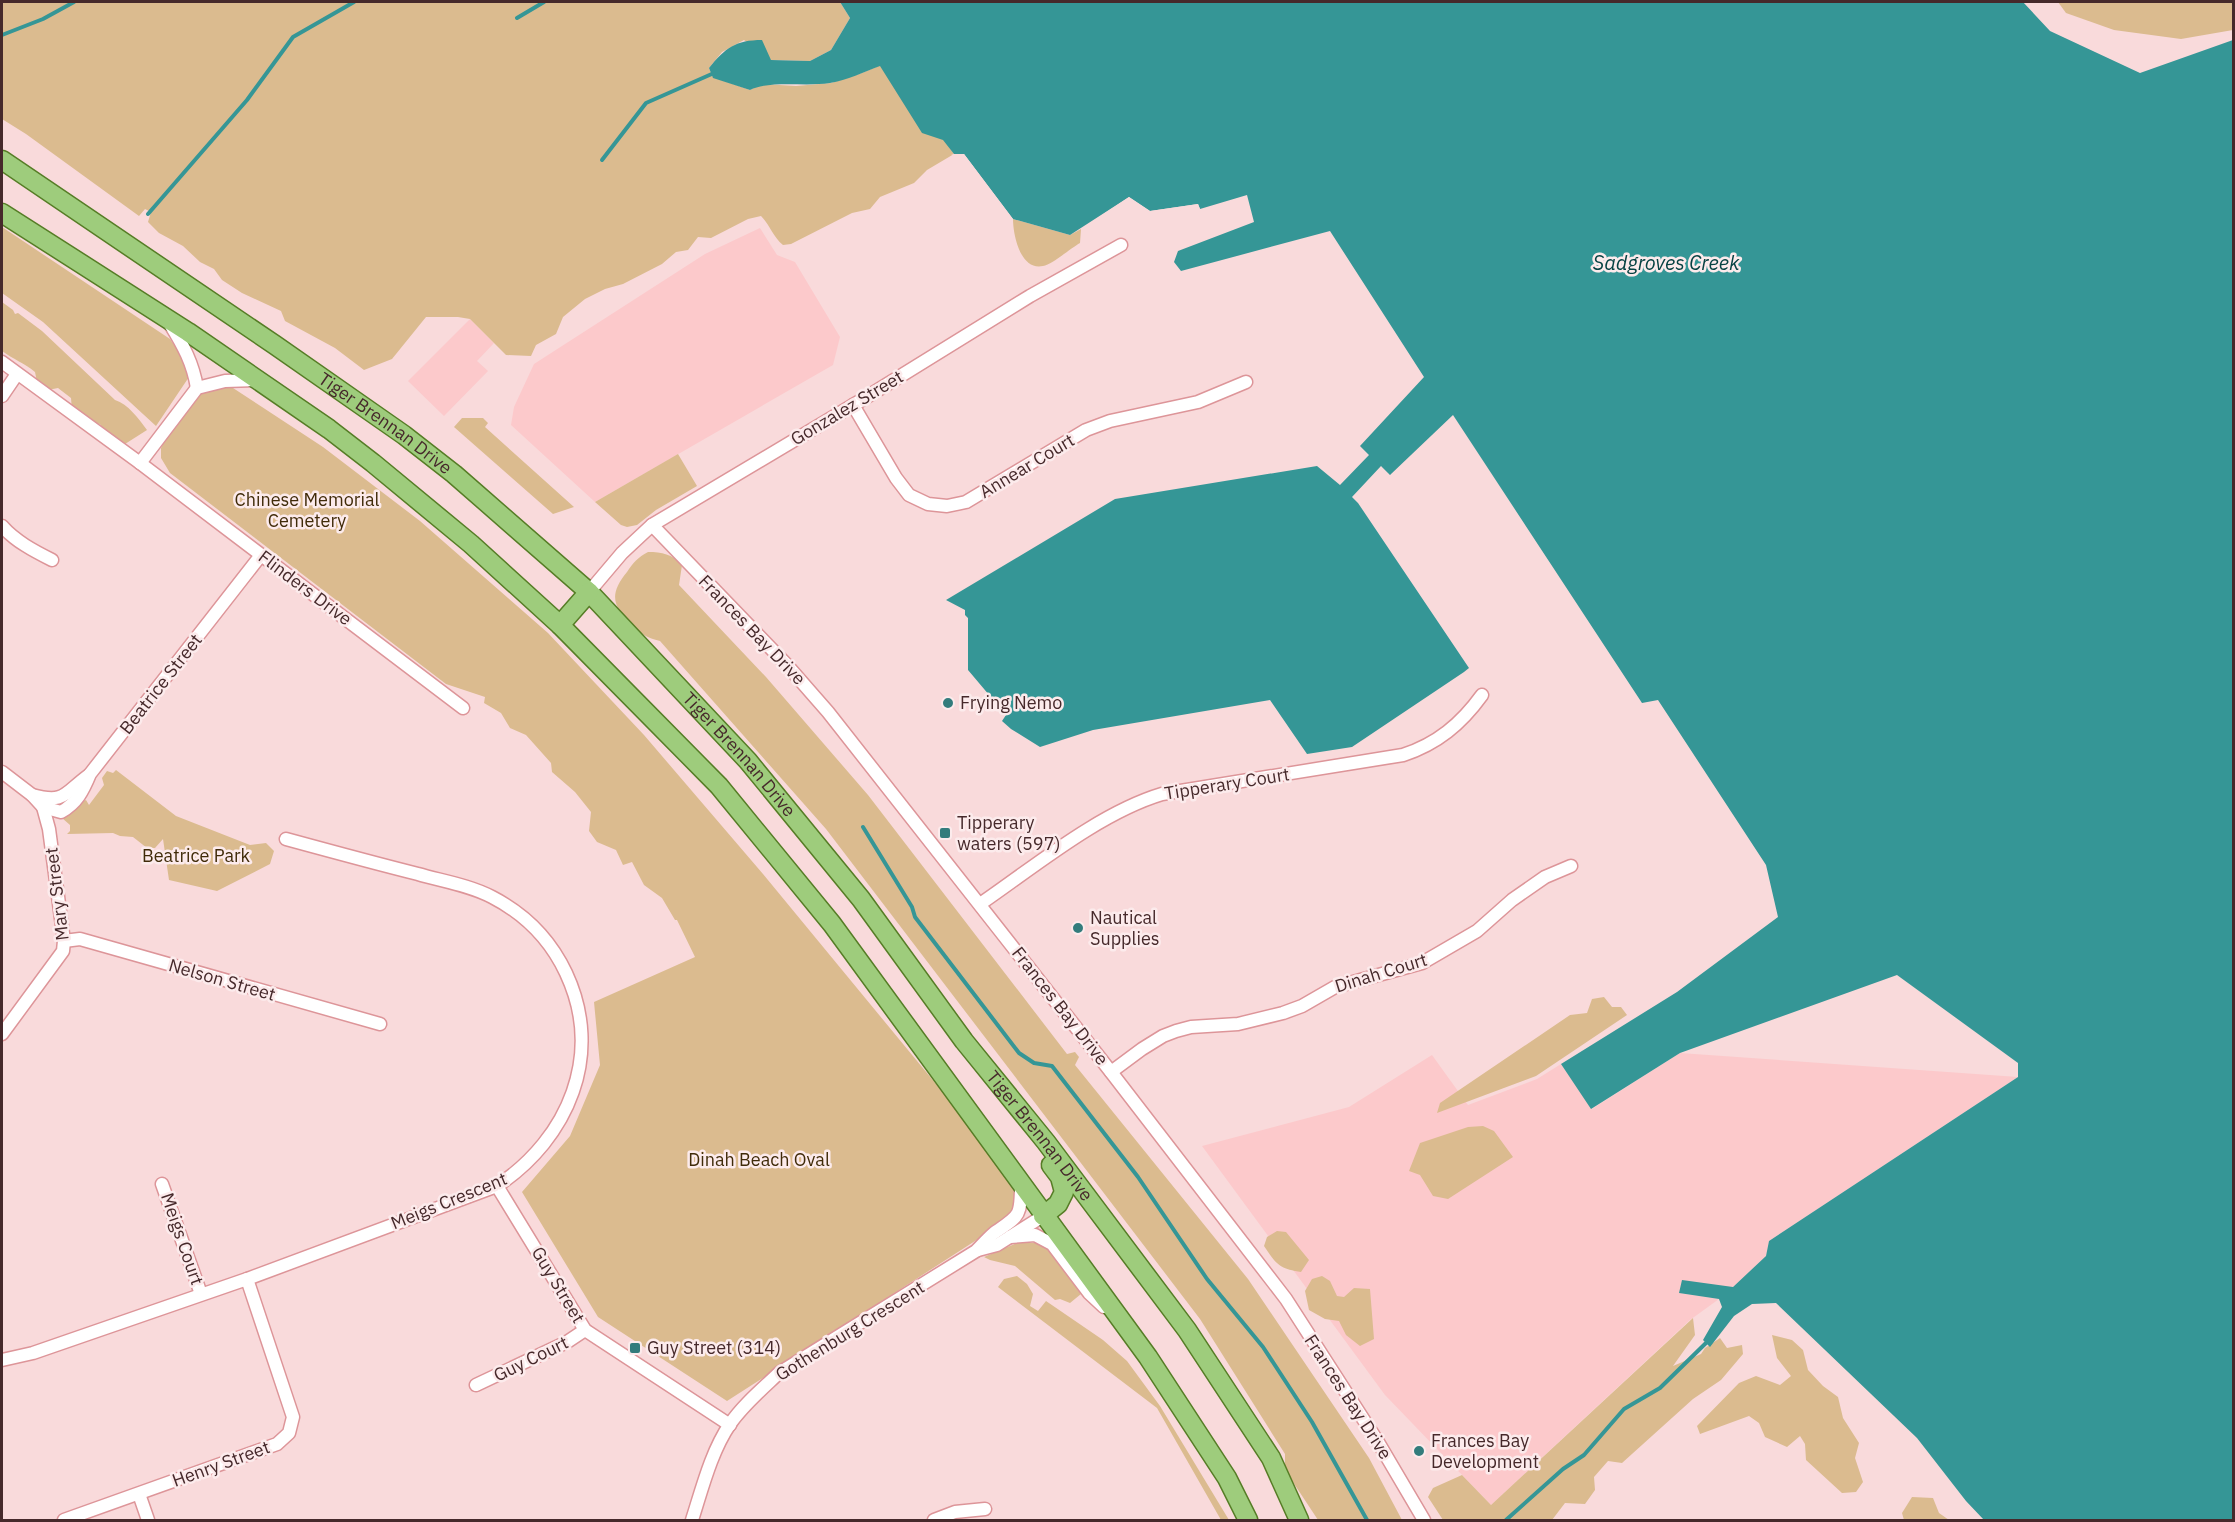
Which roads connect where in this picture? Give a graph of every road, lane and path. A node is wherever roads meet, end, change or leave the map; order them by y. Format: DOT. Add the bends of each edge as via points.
graph roads {
  1 [pos="2,160"];
  2 [pos="2,213"];
  3 [pos="1121,245"];
  4 [pos="167,319"];
  5 [pos="2,362"];
  6 [pos="17,374"];
  7 [pos="256,380"];
  8 [pos="1246,382"];
  9 [pos="197,388"];
  10 [pos="2,396"];
  11 [pos="853,405"];
  12 [pos="140,463"];
  13 [pos="652,525"];
  14 [pos="2,526"];
  15 [pos="261,555"];
  16 [pos="52,560"];
  17 [pos="589,592"];
  18 [pos="560,625"];
  19 [pos="1482,695"];
  20 [pos="463,708"];
  21 [pos="2,772"];
  22 [pos="90,774"];
  23 [pos="32,795"];
  24 [pos="58,799"];
  25 [pos="50,815"];
  26 [pos="286,839"];
  27 [pos="1570,866"];
  28 [pos="980,904"];
  29 [pos="64,941"];
  30 [pos="936,1003"];
  31 [pos="6,1020"];
  32 [pos="380,1024"];
  33 [pos="2,1034"];
  34 [pos="1111,1071"];
  35 [pos="162,1184"];
  36 [pos="1021,1185"];
  37 [pos="497,1186"];
  38 [pos="1043,1216"];
  39 [pos="1010,1237"];
  40 [pos="976,1251"];
  41 [pos="247,1279"];
  42 [pos="201,1294"];
  43 [pos="1123,1323"];
  44 [pos="585,1330"];
  45 [pos="2,1360"];
  46 [pos="476,1385"];
  47 [pos="730,1425"];
  48 [pos="139,1494"];
  49 [pos="985,1509"];
  50 [pos="64,1521"];
  51 [pos="148,1521"];
  52 [pos="692,1521"];
  53 [pos="934,1521"];
  54 [pos="1248,1521"];
  55 [pos="1299,1521"];
  56 [pos="1424,1521"];
  1 -- 17 [label="main road, Tiger Brennan Drive" via="404,435"];
  2 -- 4 [label="main road, Tiger Brennan Drive"];
  3 -- 11 [label="street, Gonzalez Street"];
  4 -- 7 [label="main road, Tiger Brennan Drive"];
  4 -- 9 [label="street" via="186,350"];
  5 -- 6 [label="street, Flinders Drive"];
  6 -- 10 [label="street"];
  6 -- 12 [label="street, Flinders Drive"];
  7 -- 9 [label="street" via="225,381"];
  7 -- 18 [label="main road, Tiger Brennan Drive" via="330,429 399,484 471,543"];
  8 -- 11 [label="street, Annear Court" via="1198,402 1086,430 966,502 947,506 928,504 909,495"];
  9 -- 12 [label="street"];
  11 -- 13 [label="street, Gonzalez Street"];
  12 -- 15 [label="street, Flinders Drive"];
  13 -- 17 [label="street, Gonzalez Street"];
  13 -- 28 [label="street, Frances Bay Drive" via="828,712"];
  14 -- 16 [label="street"];
  15 -- 20 [label="street, Flinders Drive"];
  15 -- 22 [label="street, Beatrice Street"];
  17 -- 18 [label="main road"];
  17 -- 30 [label="main road, Tiger Brennan Drive" via="748,761 861,899"];
  18 -- 36 [label="main road, Tiger Brennan Drive" via="719,786 832,924"];
  19 -- 28 [label="street, Tipperary Court" via="1467,716 1444,736 1403,755 1144,800 1105,819"];
  21 -- 23 [label="street"];
  22 -- 24 [label="street"];
  22 -- 25 [label="street, Beatrice Street" via="81,796 71,807"];
  23 -- 24 [label="street"];
  23 -- 25 [label="street"];
  24 -- 25 [label="street"];
  25 -- 29 [label="street, Mary Street"];
  26 -- 37 [label="street, Meigs Crescent" via="490,896 535,926 552,947 574,990 580,1012 579,1073 564,1113 550,1135 534,1157"];
  27 -- 34 [label="street, Dinah Court" via="1545,877 1512,900 1478,932 1422,963 1335,987 1283,1013 1238,1024 1176,1031"];
  28 -- 34 [label="street, Frances Bay Drive"];
  29 -- 31 [label="street, Mary Street" via="60,958"];
  29 -- 32 [label="street, Nelson Street" via="80,939"];
  30 -- 38 [label="main road" via="943,1024 1060,1177 1064,1192 1058,1204"];
  30 -- 55 [label="main road, Tiger Brennan Drive" via="1187,1330 1271,1458"];
  31 -- 33 [label="street, Mary Street"];
  34 -- 56 [label="street, Frances Bay Drive" via="1286,1299"];
  35 -- 42 [label="street, Meigs Court"];
  36 -- 38 [label="main road, Tiger Brennan Drive"];
  36 -- 40 [label="street, Gothenburg Crescent" via="1017,1215"];
  37 -- 41 [label="street, Meigs Crescent"];
  37 -- 44 [label="street, Guy Street"];
  38 -- 39 [label="street, Gothenburg Crescent"];
  38 -- 43 [label="main road, Tiger Brennan Drive"];
  39 -- 40 [label="street, Gothenburg Crescent"];
  39 -- 43 [label="street" via="1035,1235 1052,1244 1089,1293"];
  40 -- 47 [label="street, Gothenburg Crescent" via="779,1373"];
  41 -- 42 [label="street, Meigs Crescent"];
  41 -- 48 [label="street, Henry Street" via="294,1417 289,1433 277,1444"];
  42 -- 45 [label="street, Meigs Crescent" via="33,1353"];
  43 -- 54 [label="main road, Tiger Brennan Drive" via="1227,1478"];
  44 -- 46 [label="street, Guy Court"];
  44 -- 47 [label="street, Guy Street"];
  47 -- 52 [label="street, Gothenburg Crescent" via="704,1481"];
  48 -- 50 [label="street, Henry Street"];
  48 -- 51 [label="street"];
  49 -- 53 [label="street" via="955,1512"];
}
